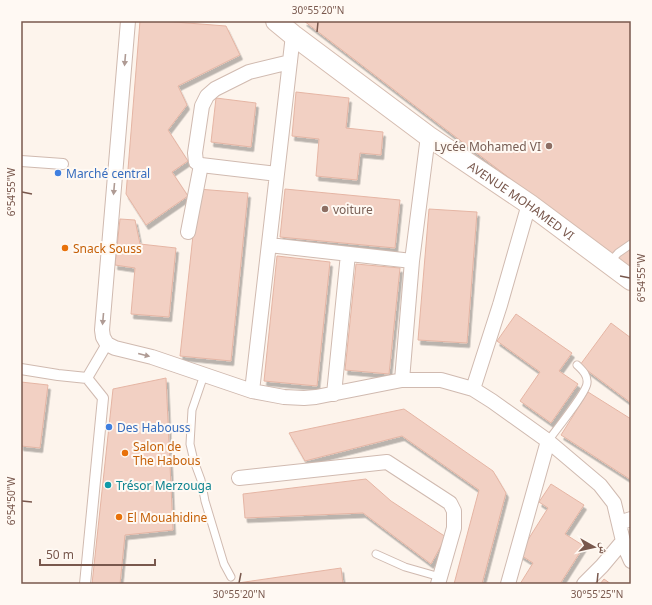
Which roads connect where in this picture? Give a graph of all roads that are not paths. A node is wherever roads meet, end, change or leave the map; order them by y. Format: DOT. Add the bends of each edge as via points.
graph roads {
  1 [pos="128,21"];
  2 [pos="276,21"];
  3 [pos="293,35"];
  4 [pos="290,62"];
  5 [pos="428,136"];
  6 [pos="21,161"];
  7 [pos="63,164"];
  8 [pos="201,165"];
  9 [pos="277,174"];
  10 [pos="529,204"];
  11 [pos="188,232"];
  12 [pos="631,244"];
  13 [pos="269,245"];
  14 [pos="348,254"];
  15 [pos="412,261"];
  16 [pos="609,264"];
  17 [pos="631,280"];
  18 [pos="107,344"];
  19 [pos="577,365"];
  20 [pos="21,369"];
  21 [pos="204,375"];
  22 [pos="88,378"];
  23 [pos="402,380"];
  24 [pos="473,389"];
  25 [pos="252,391"];
  26 [pos="334,394"];
  27 [pos="548,441"];
  28 [pos="239,478"];
  29 [pos="625,521"];
  30 [pos="623,541"];
  31 [pos="376,554"];
  32 [pos="631,561"];
  33 [pos="231,578"];
  34 [pos="439,581"];
  35 [pos="85,584"];
  36 [pos="508,584"];
  37 [pos="584,584"];
  1 -- 18 [label="street, one-way" via="102,330"];
  2 -- 3 [label="main road, AVENUE MOHAMED VI"];
  3 -- 4 [label="street"];
  3 -- 5 [label="main road, AVENUE MOHAMED VI"];
  4 -- 8 [label="street" via="249,72 215,89 207,96 202,106 195,153 196,162"];
  4 -- 9 [label="street"];
  5 -- 10 [label="main road, AVENUE MOHAMED VI"];
  5 -- 15 [label="street"];
  6 -- 7 [label="street"];
  8 -- 9 [label="street"];
  8 -- 11 [label="street"];
  9 -- 13 [label="street"];
  10 -- 16 [label="main road, AVENUE MOHAMED VI"];
  10 -- 24 [label="street"];
  12 -- 16 [label="lane" via="618,253"];
  13 -- 14 [label="street"];
  13 -- 25 [label="street"];
  14 -- 15 [label="street"];
  14 -- 26 [label="street"];
  15 -- 23 [label="street"];
  16 -- 17 [label="main road, AVENUE MOHAMED VI"];
  18 -- 21 [label="street, one-way"];
  18 -- 22 [label="street"];
  19 -- 27 [label="lane" via="586,374 587,384"];
  20 -- 22 [label="street"];
  21 -- 25 [label="street"];
  21 -- 33 [label="lane" via="192,410 190,444 224,564"];
  22 -- 35 [label="street" via="103,398"];
  23 -- 24 [label="street" via="441,380"];
  23 -- 26 [label="street"];
  24 -- 27 [label="street"];
  25 -- 26 [label="street" via="304,398"];
  27 -- 29 [label="street" via="600,485"];
  27 -- 36 [label="street"];
  28 -- 34 [label="street" via="387,462 450,504 454,511 454,528"];
  29 -- 30 [label="street"];
  30 -- 32 [label="street"];
  30 -- 37 [label="street"];
  31 -- 34 [label="lane"];
}
